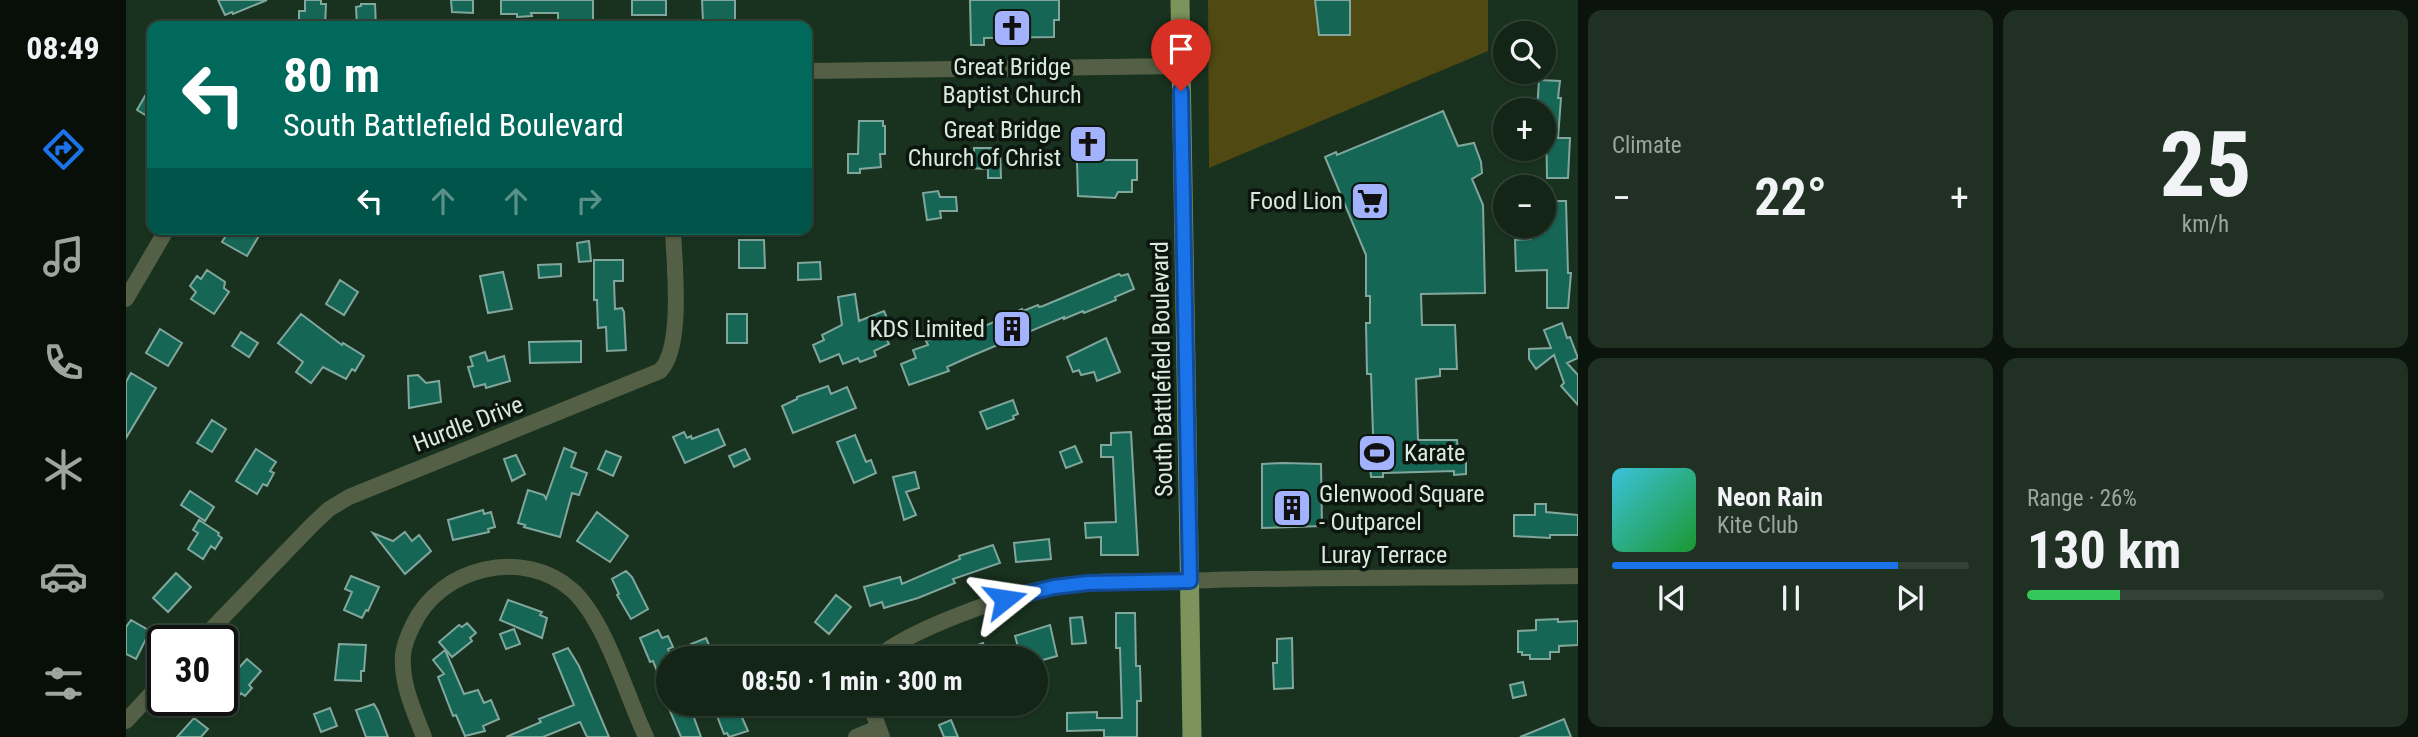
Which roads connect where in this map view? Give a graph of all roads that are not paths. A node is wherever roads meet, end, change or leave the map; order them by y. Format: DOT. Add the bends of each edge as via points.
graph roads {
  1 [pos="1180,0"];
  2 [pos="1181,66"];
  3 [pos="812,71"];
  4 [pos="163,235"];
  5 [pos="673,235"];
  6 [pos="126,299"];
  7 [pos="1578,576"];
  8 [pos="1190,581"];
  9 [pos="215,625"];
  10 [pos="893,646"];
  11 [pos="147,698"];
  12 [pos="126,721"];
  13 [pos="880,732"];
  14 [pos="425,737"];
  15 [pos="646,737"];
  16 [pos="856,737"];
  17 [pos="1192,737"];
  1 -- 2 [label="main road, South Battlefield Boulevard"];
  2 -- 3 [label="street"];
  2 -- 8 [label="main road, South Battlefield Boulevard"];
  4 -- 6 [label="street"];
  5 -- 9 [label="street, Hurdle Drive" via="674,342 660,371 349,497 311,526"];
  7 -- 8 [label="street, Luray Terrace"];
  8 -- 10 [label="street, Luray Terrace" via="1088,583 1034,591"];
  8 -- 17 [label="main road, South Battlefield Boulevard"];
  11 -- 12 [label="street"];
  13 -- 16 [label="street"];
  14 -- 15 [label="street" via="404,682 406,639 432,597 488,568 544,573 569,588 589,610"];
}
